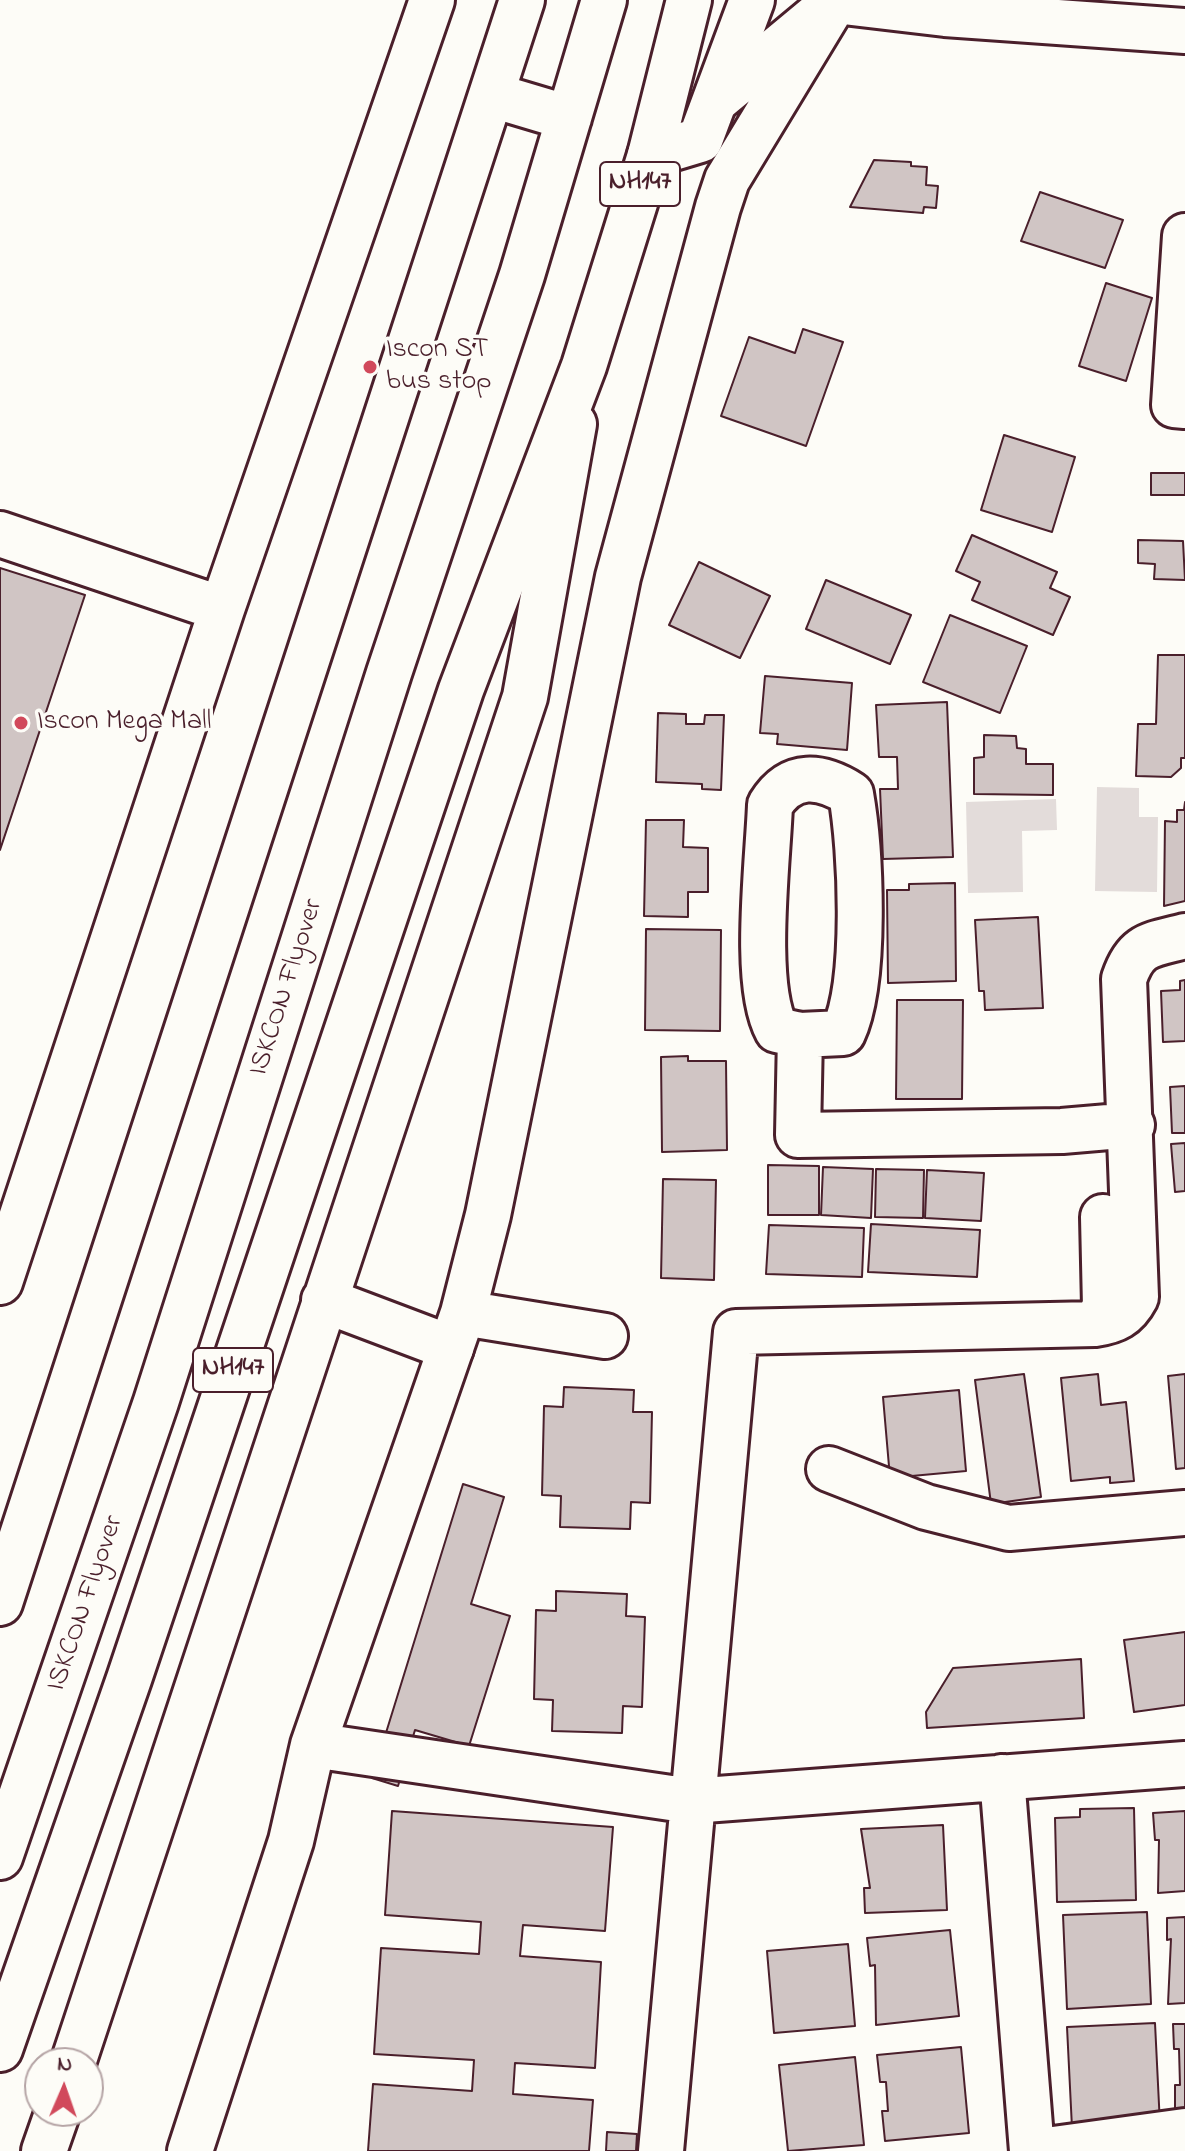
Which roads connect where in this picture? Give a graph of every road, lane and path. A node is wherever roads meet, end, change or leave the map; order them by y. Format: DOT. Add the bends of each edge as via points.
graph roads {
  1 [pos="432,0"];
  2 [pos="522,0"];
  3 [pos="604,0"];
  4 [pos="689,0"];
  5 [pos="752,0"];
  6 [pos="835,0"];
  7 [pos="946,7"];
  8 [pos="1185,31"];
  9 [pos="492,95"];
  10 [pos="716,100"];
  11 [pos="569,118"];
  12 [pos="650,155"];
  13 [pos="1185,236"];
  14 [pos="584,366"];
  15 [pos="1185,406"];
  16 [pos="0,534"];
  17 [pos="222,609"];
  18 [pos="1185,936"];
  19 [pos="800,1035"];
  20 [pos="1132,1125"];
  21 [pos="0,1282"];
  22 [pos="324,1300"];
  23 [pos="457,1330"];
  24 [pos="605,1336"];
  25 [pos="829,1469"];
  26 [pos="14,1512"];
  27 [pos="1185,1513"];
  28 [pos="0,1603"];
  29 [pos="313,1745"];
  30 [pos="1185,1764"];
  31 [pos="1002,1777"];
  32 [pos="691,1801"];
  33 [pos="0,1857"];
  34 [pos="78,2047"];
  35 [pos="0,2049"];
  36 [pos="52,2127"];
  37 [pos="1185,2131"];
  38 [pos="44,2151"];
  39 [pos="190,2151"];
  40 [pos="661,2151"];
  41 [pos="1032,2151"];
  42 [pos="1039,2151"];
  1 -- 17 [label="main road"];
  2 -- 9 [label="main road"];
  3 -- 11 [label="main road, NH147"];
  4 -- 12 [label="main road, NH147"];
  5 -- 10 [label="main road"];
  6 -- 7 [label="main road"];
  6 -- 10 [label="main road"];
  6 -- 23 [label="main road" via="727,180 718,207 618,577 488,1215"];
  7 -- 8 [label="main road"];
  9 -- 11 [label="main road"];
  9 -- 26 [label="main road"];
  10 -- 12 [label="main road" via="700,140"];
  11 -- 33 [label="main road, ISKCON Flyover / NH147" via="156,1402"];
  12 -- 14 [label="main road, NH147"];
  13 -- 15 [label="main road" via="1174,405"];
  14 -- 22 [label="main road" via="525,697"];
  14 -- 35 [label="main road, NH147" via="461,690"];
  16 -- 17 [label="main road"];
  17 -- 21 [label="main road"];
  18 -- 20 [label="main road" via="1143,947 1131,959 1124,979"];
  19 -- 19 [label="main road" via="777,1030 767,1013 770,805 779,790 801,780 829,780 851,794 857,831 857,989 843,1033"];
  19 -- 20 [label="main road" via="798,1135"];
  20 -- 32 [label="main road" via="1136,1297 1114,1321 736,1332"];
  22 -- 23 [label="main road"];
  22 -- 34 [label="main road"];
  23 -- 24 [label="main road"];
  23 -- 29 [label="main road"];
  25 -- 27 [label="main road" via="926,1507 1009,1528"];
  26 -- 28 [label="main road"];
  29 -- 32 [label="main road"];
  29 -- 39 [label="main road" via="291,1841"];
  30 -- 31 [label="main road"];
  31 -- 32 [label="main road"];
  31 -- 41 [label="main road"];
  32 -- 40 [label="main road"];
  36 -- 38 [label="main road"];
  37 -- 42 [label="main road"];
}
